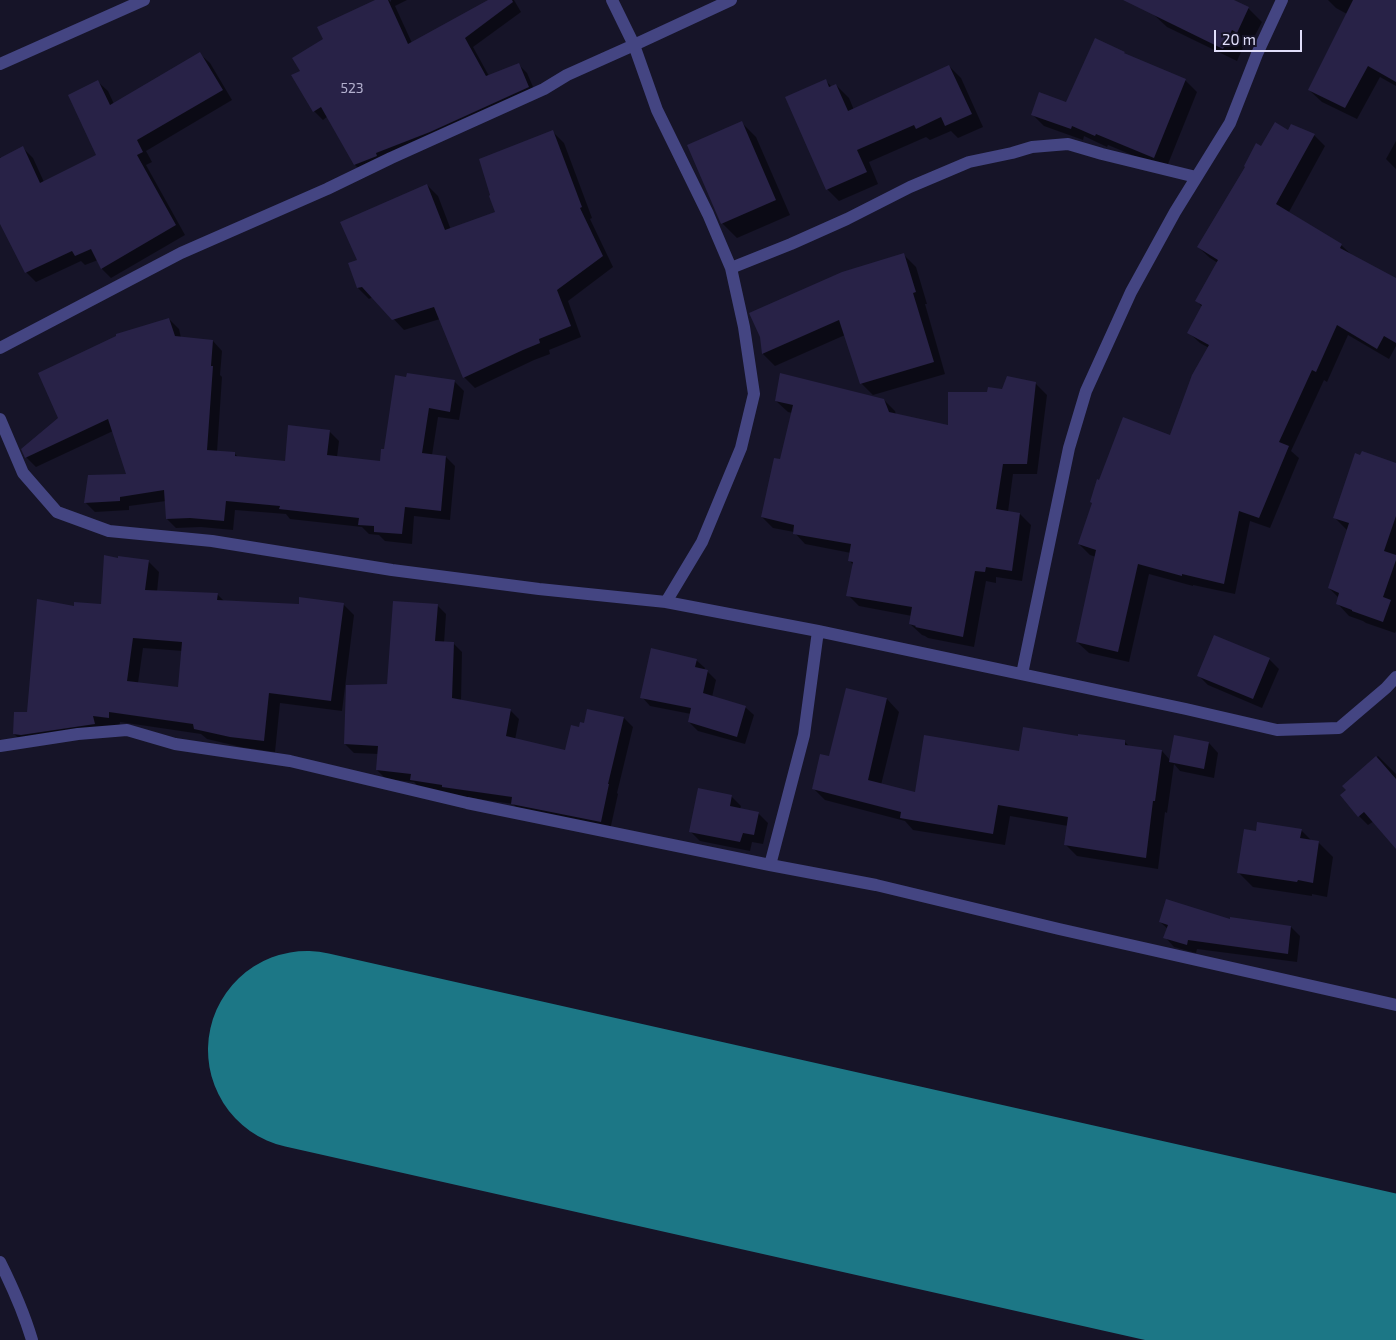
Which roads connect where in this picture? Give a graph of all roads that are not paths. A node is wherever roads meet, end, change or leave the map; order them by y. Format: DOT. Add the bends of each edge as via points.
graph roads {
  1 [pos="144,0"];
  2 [pos="612,0"];
  3 [pos="731,0"];
  4 [pos="1282,0"];
  5 [pos="634,44"];
  6 [pos="0,64"];
  7 [pos="1196,177"];
  8 [pos="731,268"];
  9 [pos="0,348"];
  10 [pos="0,419"];
  11 [pos="666,602"];
  12 [pos="818,631"];
  13 [pos="1022,674"];
  14 [pos="1396,677"];
  15 [pos="0,746"];
  16 [pos="770,865"];
  17 [pos="1396,1005"];
  18 [pos="0,1262"];
  19 [pos="32,1340"];
  1 -- 6 [label="street"];
  2 -- 5 [label="street"];
  3 -- 5 [label="street"];
  4 -- 7 [label="street" via="1230,122"];
  5 -- 8 [label="street" via="657,110"];
  5 -- 9 [label="street" via="544,89 181,253"];
  7 -- 8 [label="street" via="1068,144 1032,147 969,162 839,223"];
  7 -- 13 [label="street" via="1131,292 1086,391 1069,448"];
  8 -- 11 [label="street" via="754,394 741,448 702,542"];
  10 -- 11 [label="street" via="23,473 57,512 109,531 212,541 412,573"];
  11 -- 12 [label="street"];
  12 -- 13 [label="street"];
  12 -- 16 [label="street" via="804,735"];
  13 -- 14 [label="street" via="1277,730 1339,728"];
  15 -- 16 [label="street" via="126,730 175,744 290,761 467,803"];
  16 -- 17 [label="street" via="876,885"];
  18 -- 19 [label="street" via="14,1289"];
}
